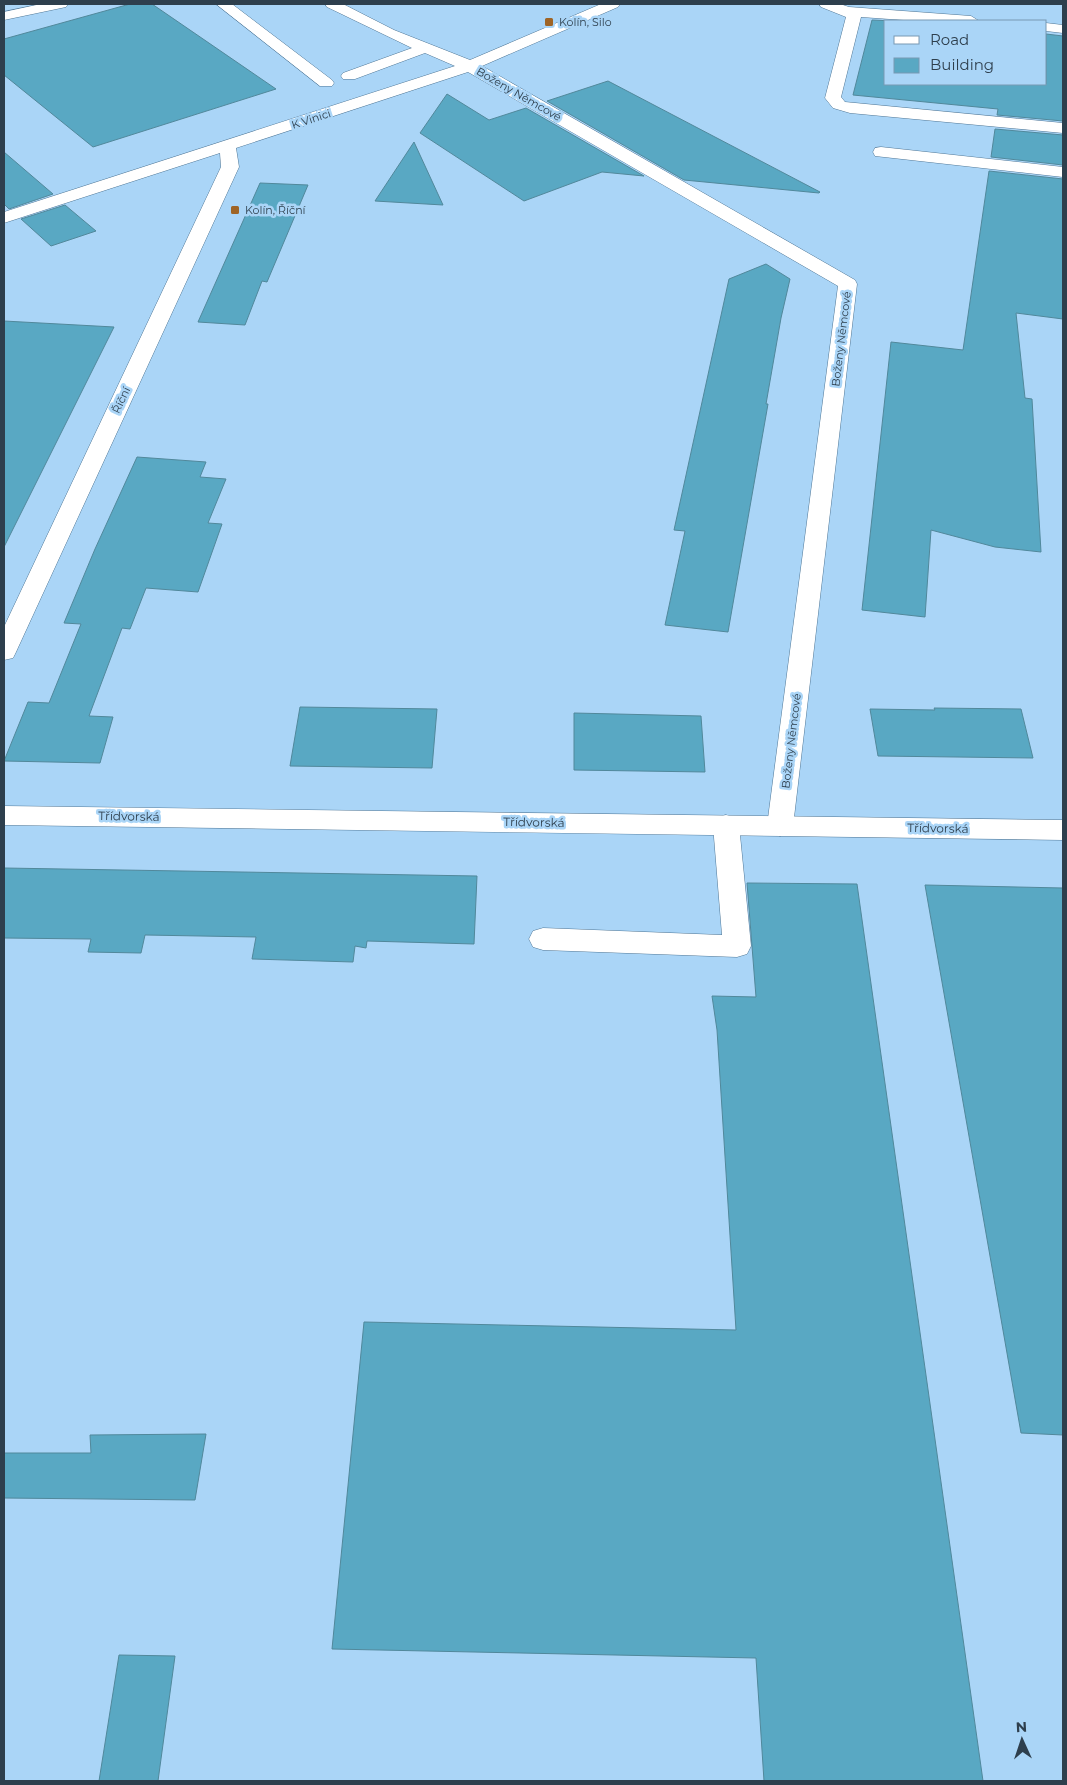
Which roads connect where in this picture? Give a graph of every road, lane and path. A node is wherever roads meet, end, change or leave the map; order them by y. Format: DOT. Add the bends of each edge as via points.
graph roads {
  1 [pos="61,4"];
  2 [pos="223,4"];
  3 [pos="332,4"];
  4 [pos="613,4"];
  5 [pos="826,4"];
  6 [pos="847,11"];
  7 [pos="4,16"];
  8 [pos="959,20"];
  9 [pos="1047,27"];
  10 [pos="1063,29"];
  11 [pos="426,48"];
  12 [pos="470,66"];
  13 [pos="349,76"];
  14 [pos="326,83"];
  15 [pos="1063,128"];
  16 [pos="227,146"];
  17 [pos="881,152"];
  18 [pos="1063,172"];
  19 [pos="4,218"];
  20 [pos="4,652"];
  21 [pos="4,815"];
  22 [pos="726,825"];
  23 [pos="780,826"];
  24 [pos="1063,830"];
  25 [pos="543,939"];
  1 -- 7 [label="street"];
  2 -- 14 [label="street"];
  3 -- 11 [label="street" via="389,34"];
  4 -- 12 [label="street, K Vinici"];
  5 -- 6 [label="street"];
  6 -- 8 [label="street"];
  6 -- 15 [label="street" via="854,16 834,98 839,104 850,108"];
  9 -- 10 [label="street"];
  11 -- 12 [label="street"];
  11 -- 13 [label="street"];
  12 -- 16 [label="street, K Vinici"];
  12 -- 23 [label="street, Boženy Němcové" via="848,284"];
  16 -- 19 [label="street, K Vinici"];
  16 -- 20 [label="street, Říční" via="230,167"];
  17 -- 18 [label="street"];
  21 -- 22 [label="street, Třídvorská"];
  22 -- 23 [label="street, Třídvorská"];
  22 -- 25 [label="street" via="737,946"];
  23 -- 24 [label="street, Třídvorská"];
}
